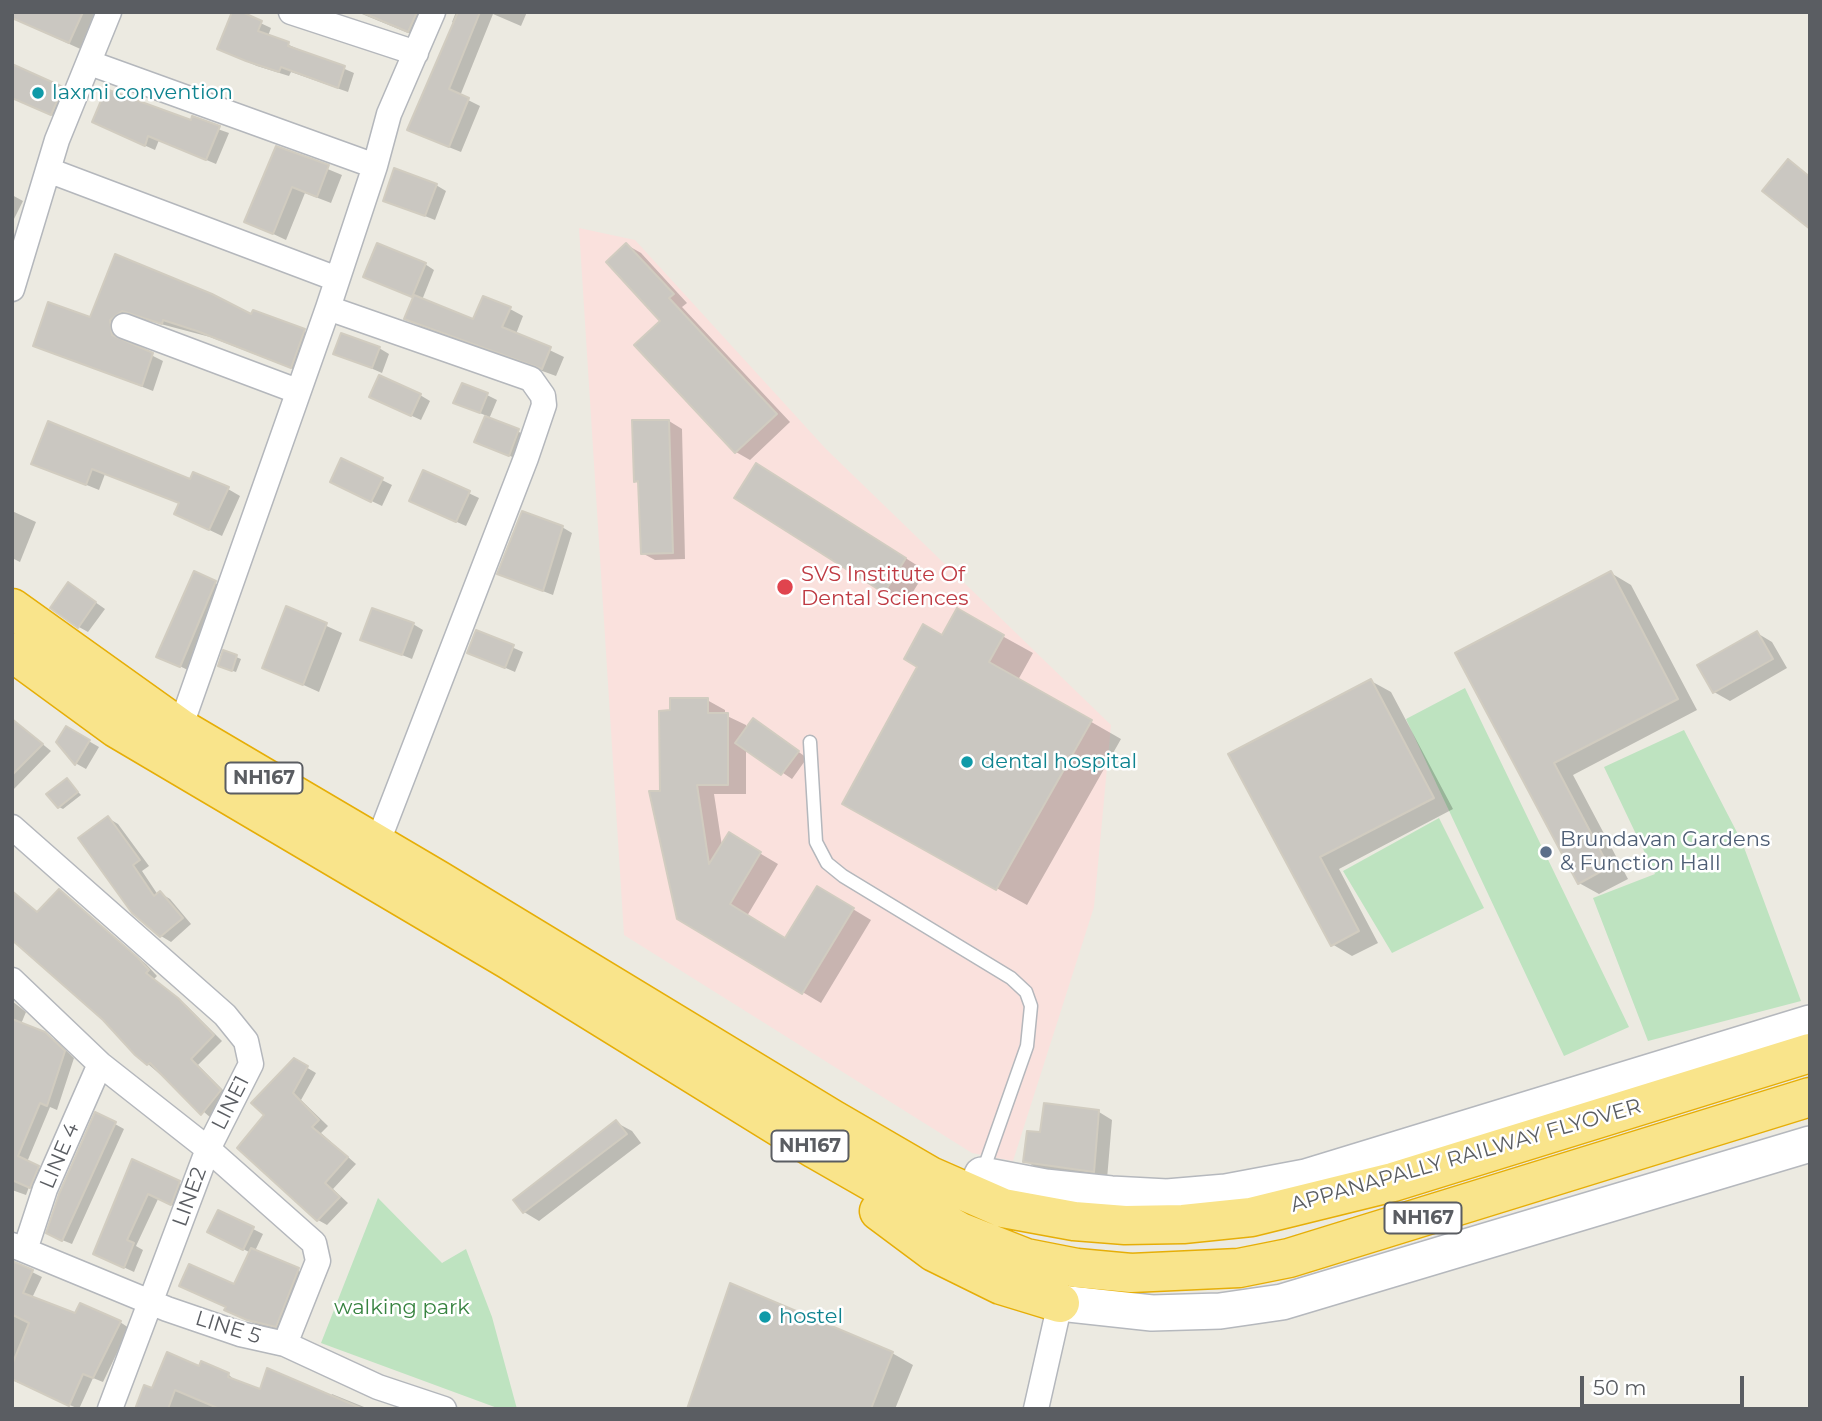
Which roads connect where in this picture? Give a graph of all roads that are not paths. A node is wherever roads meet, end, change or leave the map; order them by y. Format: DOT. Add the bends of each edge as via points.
graph roads {
  1 [pos="109,12"];
  2 [pos="291,12"];
  3 [pos="433,12"];
  4 [pos="416,53"];
  5 [pos="90,63"];
  6 [pos="375,166"];
  7 [pos="48,170"];
  8 [pos="337,279"];
  9 [pos="12,289"];
  10 [pos="328,307"];
  11 [pos="124,326"];
  12 [pos="297,391"];
  13 [pos="12,608"];
  14 [pos="12,652"];
  15 [pos="180,728"];
  16 [pos="810,742"];
  17 [pos="12,827"];
  18 [pos="377,844"];
  19 [pos="517,947"];
  20 [pos="12,980"];
  21 [pos="1810,1023"];
  22 [pos="1810,1053"];
  23 [pos="100,1064"];
  24 [pos="1810,1097"];
  25 [pos="823,1134"];
  26 [pos="1810,1144"];
  27 [pos="208,1149"];
  28 [pos="982,1175"];
  29 [pos="19,1248"];
  30 [pos="153,1302"];
  31 [pos="1060,1303"];
  32 [pos="285,1344"];
  33 [pos="110,1409"];
  34 [pos="444,1409"];
  35 [pos="1036,1409"];
  1 -- 5 [label="street"];
  2 -- 4 [label="street"];
  3 -- 4 [label="street"];
  4 -- 6 [label="street" via="389,114"];
  5 -- 6 [label="street"];
  5 -- 7 [label="street"];
  6 -- 8 [label="street"];
  7 -- 8 [label="street"];
  7 -- 9 [label="street"];
  8 -- 10 [label="street"];
  10 -- 12 [label="street"];
  10 -- 18 [label="street" via="531,379 544,396 522,470"];
  11 -- 12 [label="street"];
  12 -- 15 [label="street"];
  13 -- 15 [label="highway, NH167"];
  14 -- 19 [label="highway, NH167" via="116,728"];
  15 -- 18 [label="highway, NH167"];
  16 -- 28 [label="lane" via="816,842 827,863 1011,978 1026,992 1031,1006 1027,1046"];
  17 -- 27 [label="street, LINE1" via="225,1015 246,1041 251,1064"];
  18 -- 19 [label="highway, NH167"];
  19 -- 25 [label="highway, NH167"];
  20 -- 23 [label="street, LINE2"];
  21 -- 28 [label="street" via="1306,1177 1226,1192 1167,1197 1111,1194"];
  22 -- 25 [label="highway, APPANAPALLY RAILWAY FLYOVER / NH167" via="1393,1182 1251,1217 1183,1224 1125,1225 1031,1215 973,1197"];
  23 -- 27 [label="street, LINE2"];
  23 -- 29 [label="street, LINE 4"];
  24 -- 25 [label="highway, APPANAPALLY RAILWAY FLYOVER / NH167" via="1289,1258 1239,1268 1131,1273 1026,1258 940,1222"];
  25 -- 28 [label="highway" via="892,1144"];
  25 -- 31 [label="highway" via="863,1197 934,1252 1001,1285"];
  26 -- 31 [label="street" via="1282,1302 1220,1311 1152,1313"];
  27 -- 30 [label="street, LINE2"];
  27 -- 32 [label="street, LINE1" via="314,1243 318,1261"];
  29 -- 30 [label="street, LINE 5"];
  30 -- 32 [label="street, LINE 5" via="240,1334"];
  30 -- 33 [label="street, LINE2"];
  31 -- 35 [label="street"];
  32 -- 34 [label="street, LINE 5" via="378,1387"];
}
